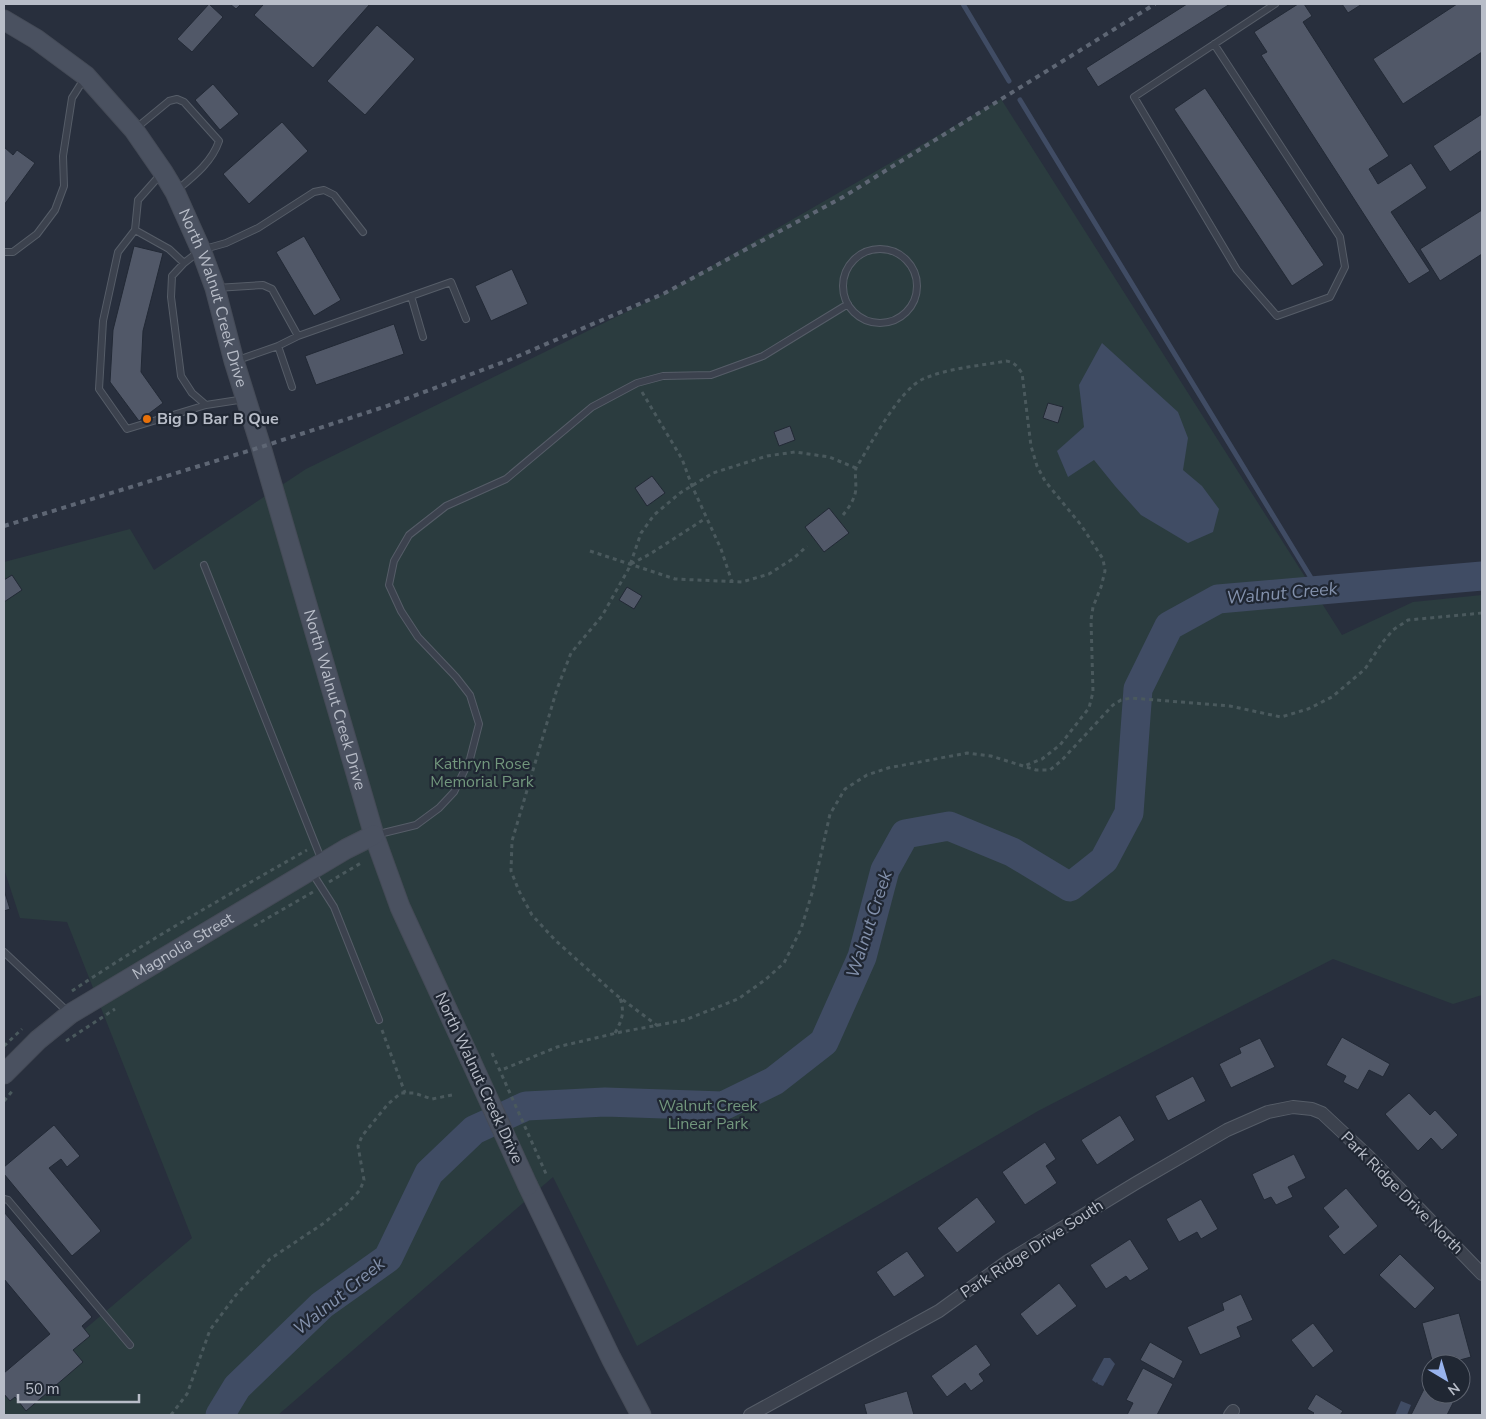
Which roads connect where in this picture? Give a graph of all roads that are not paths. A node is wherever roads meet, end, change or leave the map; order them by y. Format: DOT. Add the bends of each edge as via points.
graph roads {
  1 [pos="1275,4"];
  2 [pos="4,20"];
  3 [pos="1214,44"];
  4 [pos="86,76"];
  5 [pos="134,130"];
  6 [pos="163,172"];
  7 [pos="175,192"];
  8 [pos="135,230"];
  9 [pos="363,232"];
  10 [pos="201,250"];
  11 [pos="4,252"];
  12 [pos="184,263"];
  13 [pos="215,288"];
  14 [pos="411,296"];
  15 [pos="848,304"];
  16 [pos="466,319"];
  17 [pos="298,336"];
  18 [pos="423,337"];
  19 [pos="278,346"];
  20 [pos="234,361"];
  21 [pos="292,387"];
  22 [pos="246,398"];
  23 [pos="206,405"];
  24 [pos="204,565"];
  25 [pos="374,835"];
  26 [pos="317,866"];
  27 [pos="4,952"];
  28 [pos="70,1014"];
  29 [pos="379,1020"];
  30 [pos="10,1081"];
  31 [pos="1322,1113"];
  32 [pos="4,1200"];
  33 [pos="1482,1274"];
  34 [pos="130,1345"];
  35 [pos="641,1415"];
  36 [pos="750,1415"];
  1 -- 3 [label="lane"];
  2 -- 4 [label="main road, North Walnut Creek Drive"];
  3 -- 3 [label="lane" via="1340,237 1345,267 1330,297 1277,316 1237,270 1134,97"];
  4 -- 5 [label="main road, North Walnut Creek Drive"];
  4 -- 11 [label="lane" via="72,98 63,156 64,186 55,210 37,234 13,252"];
  5 -- 6 [label="main road, North Walnut Creek Drive"];
  5 -- 7 [label="lane" via="169,101 177,99 184,102 219,141 201,170"];
  6 -- 7 [label="main road, North Walnut Creek Drive"];
  6 -- 8 [label="lane" via="138,200"];
  7 -- 10 [label="main road, North Walnut Creek Drive"];
  8 -- 12 [label="lane" via="169,249"];
  8 -- 23 [label="lane" via="118,252 103,321 99,389 127,429"];
  9 -- 10 [label="lane" via="334,195 324,190 314,192 258,228"];
  10 -- 12 [label="lane"];
  10 -- 13 [label="main road, North Walnut Creek Drive"];
  12 -- 23 [label="lane" via="172,276 171,297 181,376 192,393"];
  13 -- 17 [label="lane" via="263,285 272,290"];
  13 -- 20 [label="main road, North Walnut Creek Drive"];
  14 -- 16 [label="lane" via="451,282"];
  14 -- 17 [label="lane"];
  14 -- 18 [label="lane"];
  15 -- 15 [label="lane" via="859,317 869,322 893,322 911,308 916,297 918,284 915,272 908,261 892,251 872,250 860,255 845,275 843,287"];
  15 -- 25 [label="lane" via="764,356 711,375 663,376 637,383 592,407 506,479 446,506 410,535 394,562 389,585 418,636 470,695 479,724 470,759 454,792 416,825"];
  17 -- 19 [label="lane"];
  19 -- 20 [label="lane"];
  19 -- 21 [label="lane"];
  20 -- 22 [label="main road, North Walnut Creek Drive"];
  22 -- 23 [label="lane"];
  22 -- 25 [label="main road, North Walnut Creek Drive"];
  24 -- 26 [label="lane"];
  25 -- 26 [label="main road, Magnolia Street"];
  25 -- 35 [label="main road, North Walnut Creek Drive, bridge" via="400,906 528,1186"];
  26 -- 28 [label="main road, Magnolia Street"];
  26 -- 29 [label="lane" via="322,887 334,907"];
  27 -- 28 [label="lane"];
  28 -- 30 [label="main road, Magnolia Street" via="38,1040"];
  31 -- 33 [label="street, Park Ridge Drive North"];
  31 -- 36 [label="street, Park Ridge Drive South" via="1312,1108 1293,1107 1268,1112 1227,1130 1008,1261 939,1311"];
  32 -- 34 [label="lane" via="8,1200"];
}
